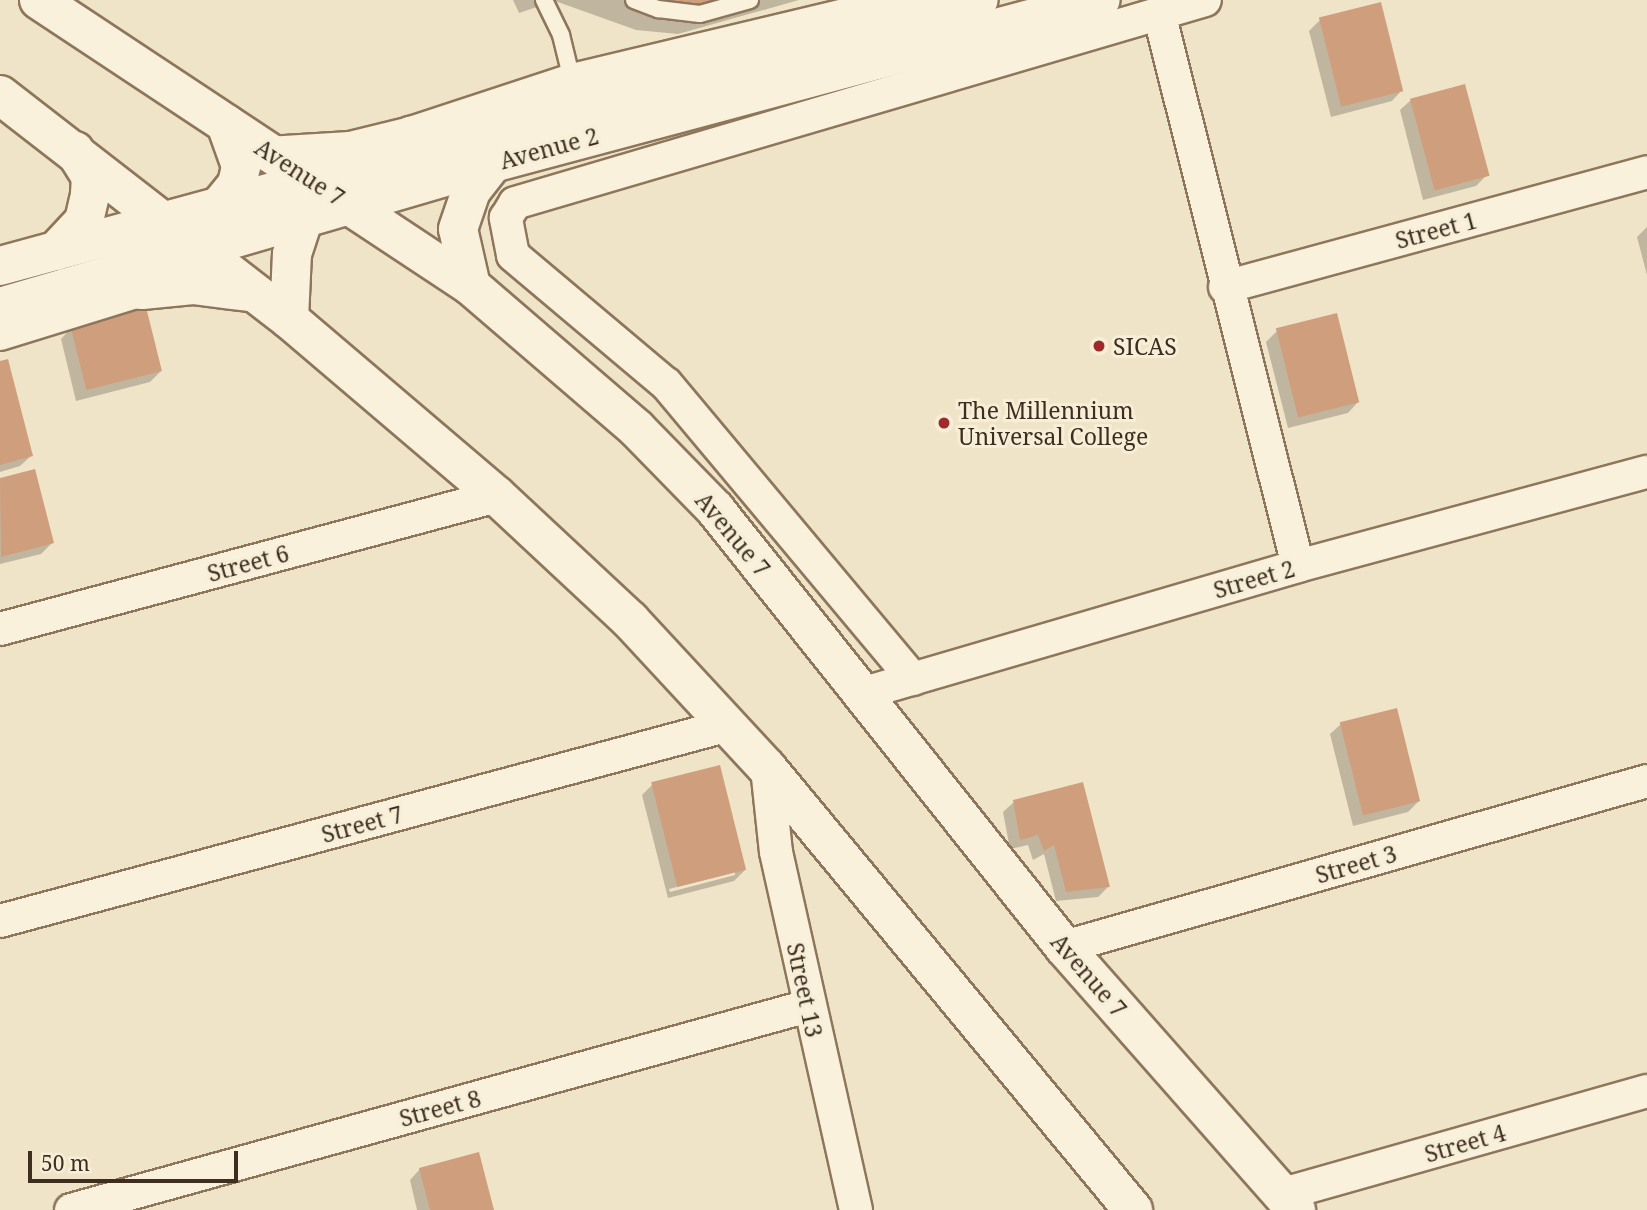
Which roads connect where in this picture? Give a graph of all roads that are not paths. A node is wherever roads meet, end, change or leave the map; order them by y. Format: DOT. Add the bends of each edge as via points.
graph roads {
  1 [pos="38,0"];
  2 [pos="544,0"];
  3 [pos="634,0"];
  4 [pos="750,0"];
  5 [pos="979,0"];
  6 [pos="1101,0"];
  7 [pos="1205,0"];
  8 [pos="1159,13"];
  9 [pos="897,26"];
  10 [pos="572,80"];
  11 [pos="0,95"];
  12 [pos="226,124"];
  13 [pos="413,143"];
  14 [pos="75,151"];
  15 [pos="268,153"];
  16 [pos="493,163"];
  17 [pos="1647,172"];
  18 [pos="309,200"];
  19 [pos="351,205"];
  20 [pos="217,209"];
  21 [pos="84,221"];
  22 [pos="162,221"];
  23 [pos="0,247"];
  24 [pos="56,251"];
  25 [pos="198,252"];
  26 [pos="0,266"];
  27 [pos="103,280"];
  28 [pos="471,286"];
  29 [pos="1226,287"];
  30 [pos="142,290"];
  31 [pos="249,292"];
  32 [pos="0,307"];
  33 [pos="289,319"];
  34 [pos="0,334"];
  35 [pos="1647,472"];
  36 [pos="497,496"];
  37 [pos="1298,566"];
  38 [pos="0,629"];
  39 [pos="913,679"];
  40 [pos="864,693"];
  41 [pos="725,726"];
  42 [pos="767,768"];
  43 [pos="1647,782"];
  44 [pos="0,921"];
  45 [pos="1064,947"];
  46 [pos="808,1006"];
  47 [pos="1647,1091"];
  48 [pos="1290,1202"];
  49 [pos="71,1210"];
  50 [pos="856,1210"];
  51 [pos="1133,1210"];
  1 -- 12 [label="main road, Avenue 7"];
  2 -- 10 [label="lane" via="561,35"];
  3 -- 4 [label="lane" via="658,9 700,13"];
  5 -- 9 [label="main road, Avenue 2"];
  6 -- 9 [label="main road, Avenue 2"];
  7 -- 8 [label="street"];
  8 -- 29 [label="street"];
  8 -- 39 [label="street" via="514,203 506,218 513,255 666,384"];
  9 -- 10 [label="street"];
  9 -- 13 [label="main road, Avenue 2"];
  9 -- 16 [label="main road, Avenue 2"];
  10 -- 13 [label="street"];
  11 -- 14 [label="main road"];
  12 -- 15 [label="main road, Avenue 7"];
  12 -- 20 [label="main road" via="241,166 237,184"];
  13 -- 15 [label="street"];
  13 -- 18 [label="main road, Avenue 2"];
  14 -- 21 [label="main road" via="91,177"];
  14 -- 22 [label="main road"];
  15 -- 18 [label="main road, Avenue 7"];
  16 -- 19 [label="main road, Avenue 2"];
  16 -- 28 [label="main road" via="471,191 458,229"];
  17 -- 29 [label="street, Street 1"];
  18 -- 19 [label="main road, Avenue 2"];
  18 -- 20 [label="main road, Avenue 2"];
  18 -- 25 [label="main road, Avenue 2"];
  18 -- 33 [label="main road" via="292,254"];
  19 -- 28 [label="main road, Avenue 7"];
  20 -- 22 [label="main road, Avenue 2"];
  21 -- 23 [label="street"];
  21 -- 24 [label="main road"];
  22 -- 24 [label="main road, Avenue 2"];
  22 -- 25 [label="main road"];
  24 -- 26 [label="main road, Avenue 2"];
  25 -- 27 [label="main road, Avenue 2"];
  25 -- 31 [label="main road"];
  27 -- 30 [label="main road"];
  27 -- 32 [label="main road, Avenue 2"];
  28 -- 40 [label="main road, Avenue 7" via="638,429 706,499"];
  29 -- 37 [label="street"];
  30 -- 31 [label="main road" via="193,285"];
  30 -- 34 [label="street"];
  31 -- 33 [label="main road"];
  33 -- 36 [label="main road"];
  35 -- 37 [label="street, Street 2"];
  36 -- 38 [label="street, Street 6"];
  36 -- 41 [label="main road" via="630,620"];
  37 -- 39 [label="street, Street 2"];
  39 -- 40 [label="street, Street 2"];
  40 -- 45 [label="main road, Avenue 7"];
  41 -- 42 [label="main road"];
  41 -- 44 [label="street, Street 7"];
  42 -- 46 [label="street, Street 13" via="776,852"];
  42 -- 51 [label="main road"];
  43 -- 45 [label="street, Street 3"];
  45 -- 48 [label="main road, Avenue 7"];
  46 -- 49 [label="street, Street 8"];
  46 -- 50 [label="street, Street 13"];
  47 -- 48 [label="street, Street 4"];
}
